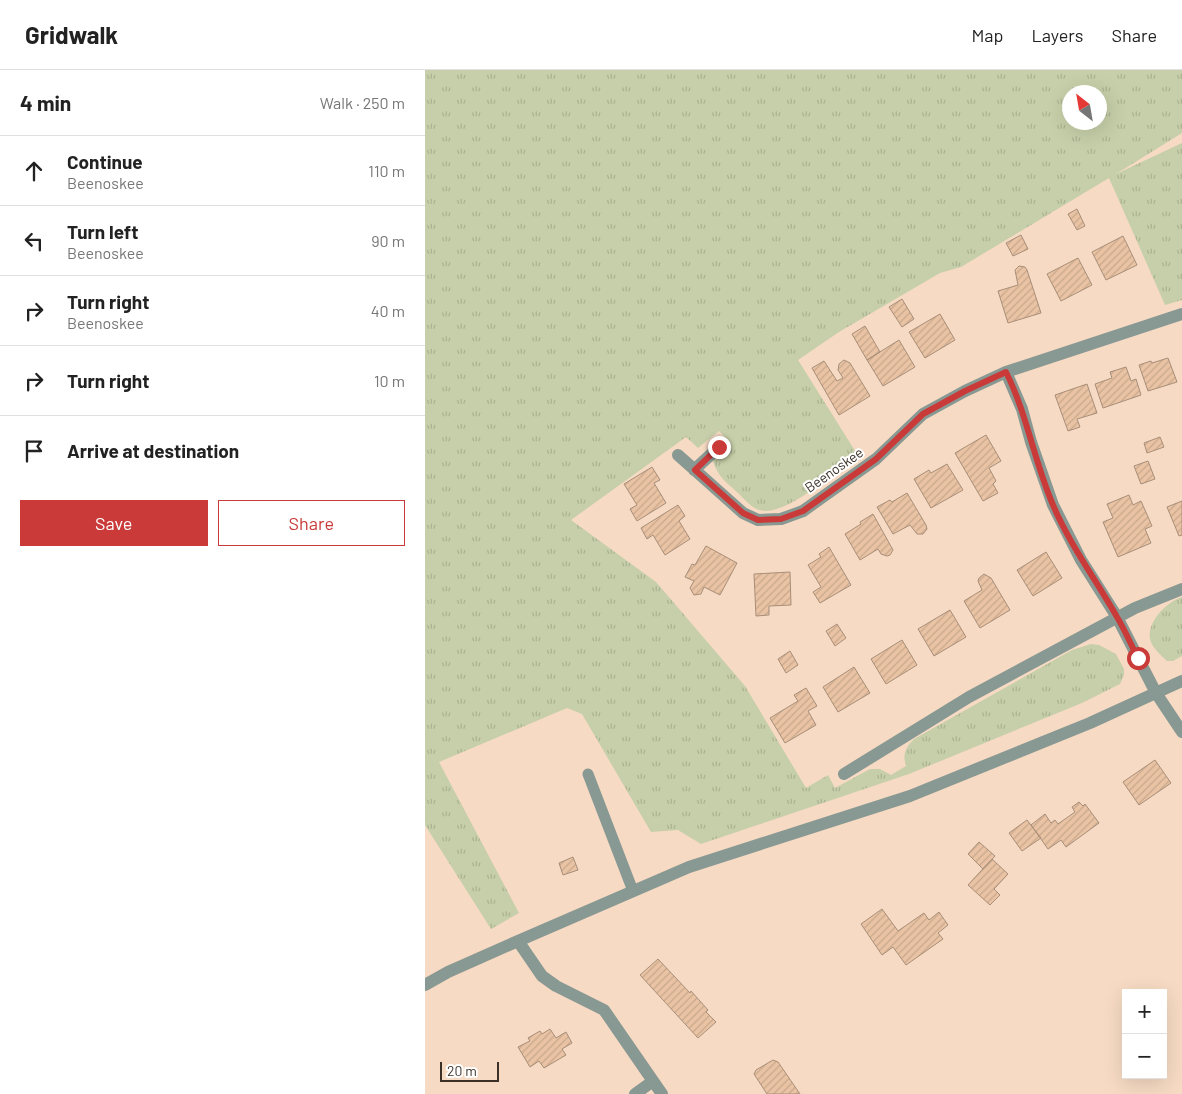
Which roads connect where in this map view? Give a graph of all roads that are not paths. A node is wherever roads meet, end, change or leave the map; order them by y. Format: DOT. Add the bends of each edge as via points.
graph roads {
  1 [pos="1182,314"];
  2 [pos="1006,372"];
  3 [pos="719,447"];
  4 [pos="678,455"];
  5 [pos="695,470"];
  6 [pos="1182,589"];
  7 [pos="1117,617"];
  8 [pos="1182,681"];
  9 [pos="1155,693"];
  10 [pos="1182,732"];
  11 [pos="588,774"];
  12 [pos="844,774"];
  13 [pos="633,891"];
  14 [pos="518,941"];
  15 [pos="425,985"];
  16 [pos="653,1081"];
  17 [pos="635,1094"];
  18 [pos="662,1094"];
  1 -- 2 [label="street, Beenoskee"];
  2 -- 5 [label="street, Beenoskee" via="923,414 876,459 803,511 781,519 758,520 743,513"];
  2 -- 7 [label="street" via="1022,409 1053,506 1081,560"];
  3 -- 5 [label="street"];
  4 -- 5 [label="street, Beenoskee"];
  6 -- 7 [label="street"];
  7 -- 9 [label="street"];
  7 -- 12 [label="street" via="969,697"];
  8 -- 9 [label="street"];
  9 -- 10 [label="street"];
  9 -- 13 [label="street" via="910,796 689,867"];
  11 -- 13 [label="lane"];
  13 -- 14 [label="street"];
  14 -- 15 [label="street"];
  14 -- 16 [label="street" via="542,976 604,1010"];
  16 -- 17 [label="street"];
  16 -- 18 [label="street"];
}
